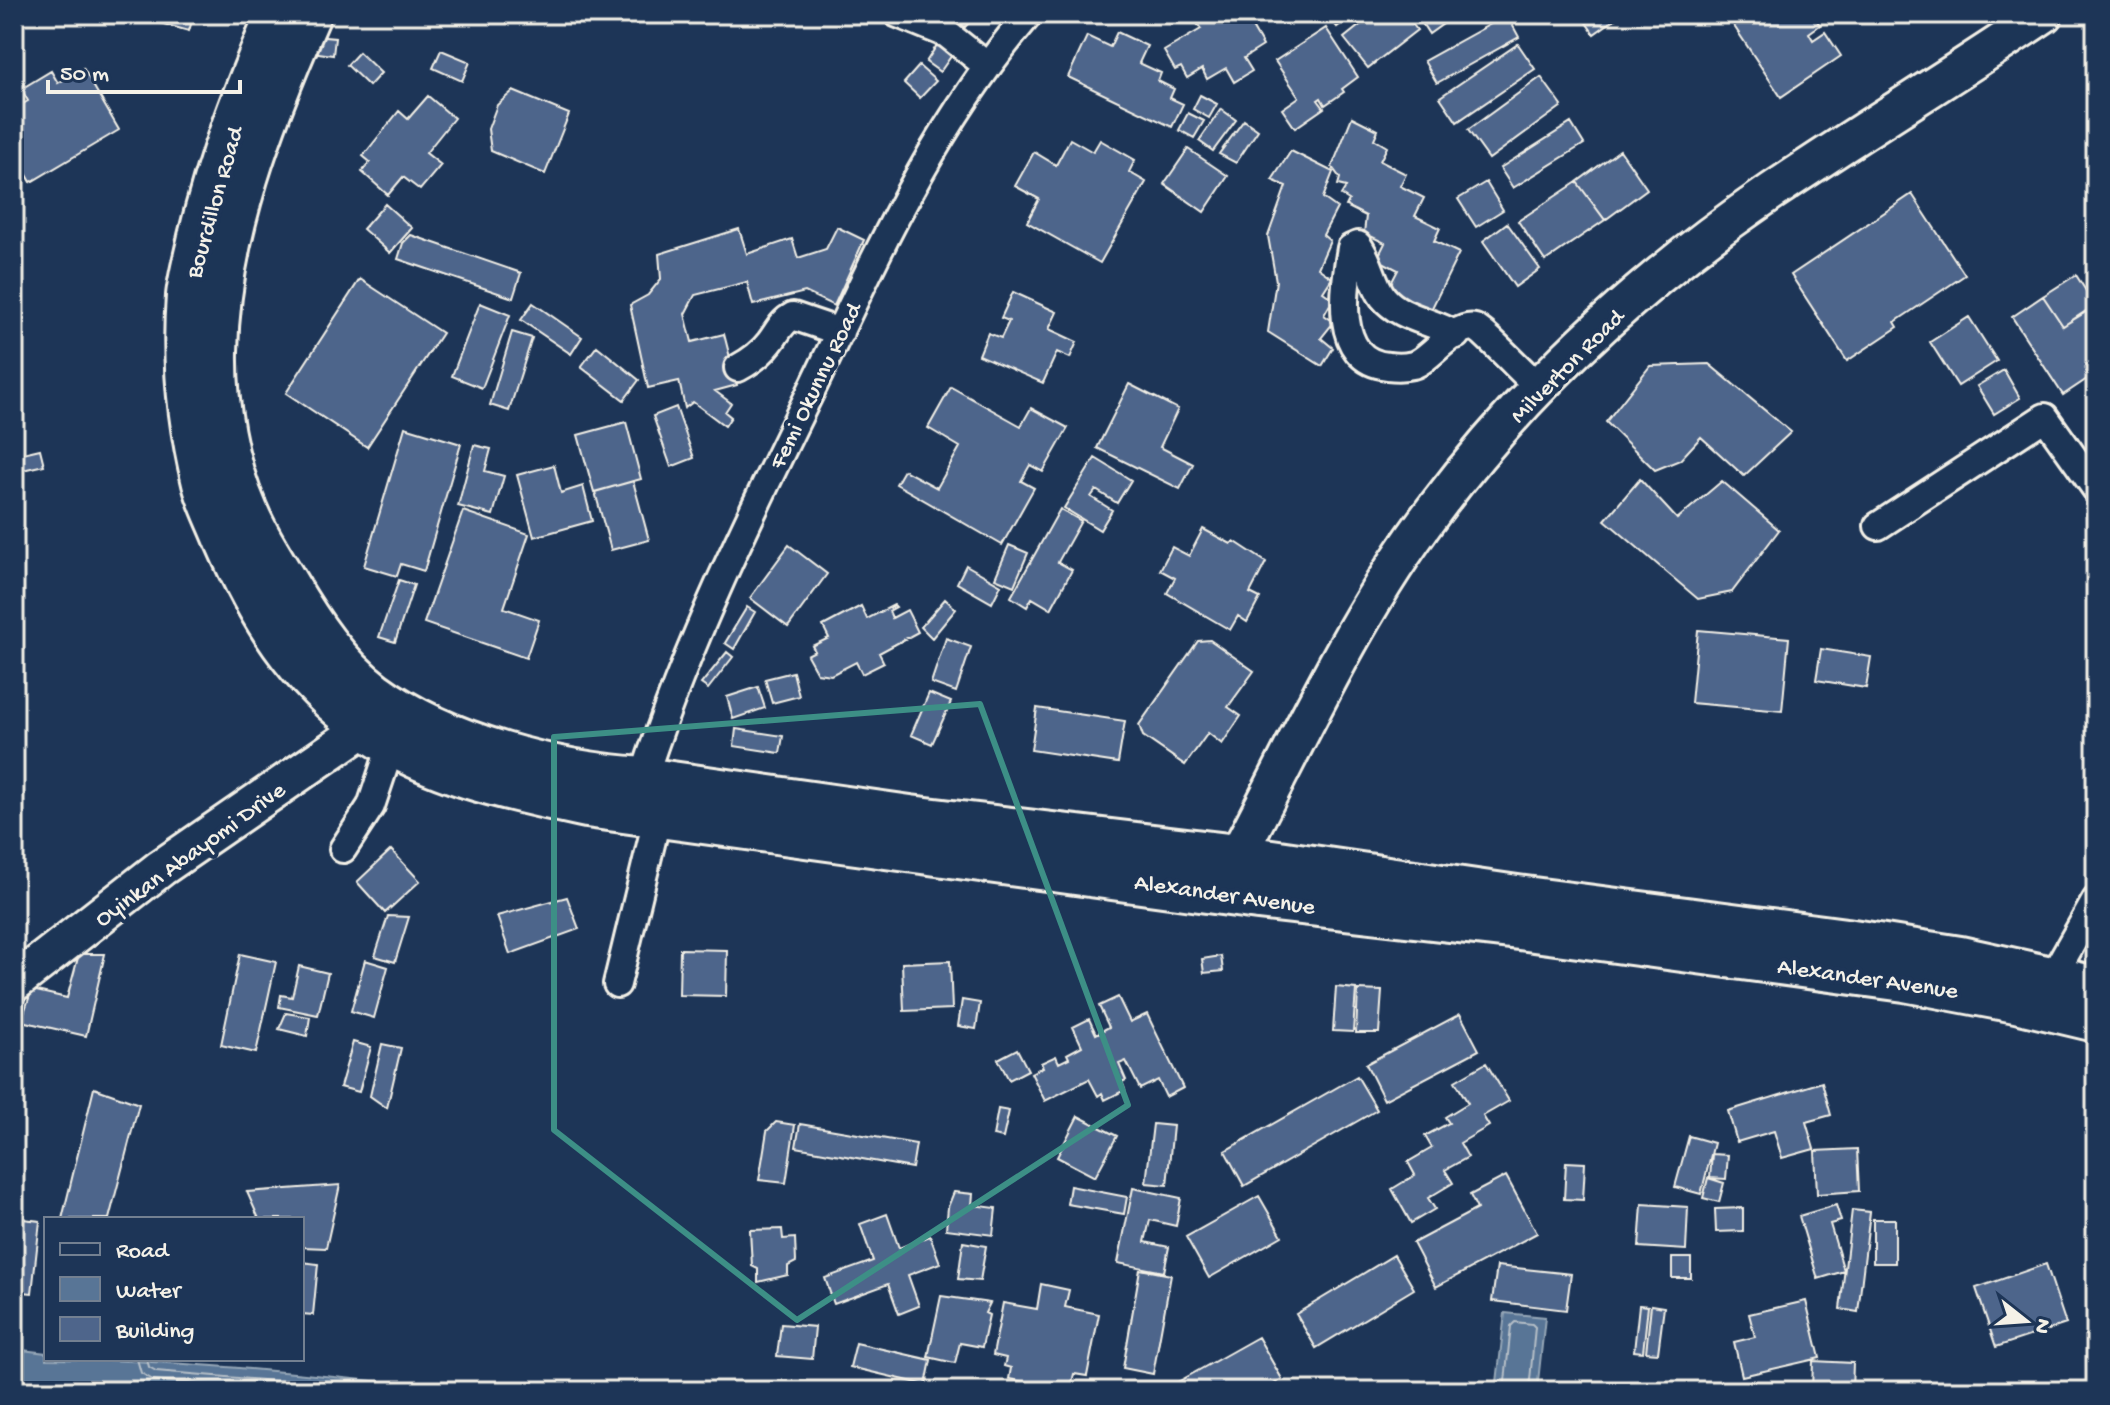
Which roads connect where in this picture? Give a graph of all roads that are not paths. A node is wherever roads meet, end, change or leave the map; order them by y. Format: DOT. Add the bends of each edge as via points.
graph roads {
  1 [pos="278,14"];
  2 [pos="309,14"];
  3 [pos="898,14"];
  4 [pos="1029,14"];
  5 [pos="2044,14"];
  6 [pos="986,65"];
  7 [pos="840,332"];
  8 [pos="1456,335"];
  9 [pos="738,368"];
  10 [pos="1539,387"];
  11 [pos="2096,489"];
  12 [pos="1878,526"];
  13 [pos="377,721"];
  14 [pos="651,797"];
  15 [pos="907,834"];
  16 [pos="343,849"];
  17 [pos="1237,856"];
  18 [pos="2096,900"];
  19 [pos="2053,976"];
  20 [pos="14,983"];
  21 [pos="617,984"];
  22 [pos="2096,988"];
  23 [pos="2096,1020"];
  1 -- 13 [label="main road, Bourdillon Road" via="208,201 188,294 188,399 204,486 266,622 316,684"];
  2 -- 13 [label="main road, Bourdillon Road" via="262,131 233,231 216,350 218,389 222,427 245,510"];
  3 -- 6 [label="street" via="947,34"];
  4 -- 6 [label="street, Femi Okunnu Road"];
  5 -- 10 [label="street, Milverton Road" via="1769,194 1666,270"];
  6 -- 7 [label="street, Femi Okunnu Road" via="914,180"];
  7 -- 9 [label="street" via="793,316 783,321 756,358"];
  7 -- 14 [label="street, Femi Okunnu Road" via="747,522 662,719"];
  8 -- 8 [label="street" via="1415,365 1373,365 1360,355 1351,342 1343,308 1351,248 1358,245 1368,258 1381,295 1391,304"];
  8 -- 10 [label="street" via="1475,328"];
  10 -- 17 [label="street, Milverton Road" via="1433,510 1368,608"];
  11 -- 12 [label="street" via="2045,417"];
  13 -- 14 [label="main road, Alexander Avenue" via="454,770 517,791 587,806"];
  13 -- 16 [label="street" via="371,806"];
  13 -- 20 [label="street, Oyinkan Abayomi Drive" via="161,868"];
  14 -- 15 [label="main road, Alexander Avenue"];
  14 -- 21 [label="street, Femi Okunnu Road"];
  15 -- 17 [label="main road, Alexander Avenue"];
  15 -- 23 [label="main road, Alexander Avenue" via="1309,904 1905,980"];
  17 -- 19 [label="main road, Alexander Avenue" via="1846,940"];
  18 -- 19 [label="street"];
  19 -- 22 [label="main road, Alexander Avenue"];
}
